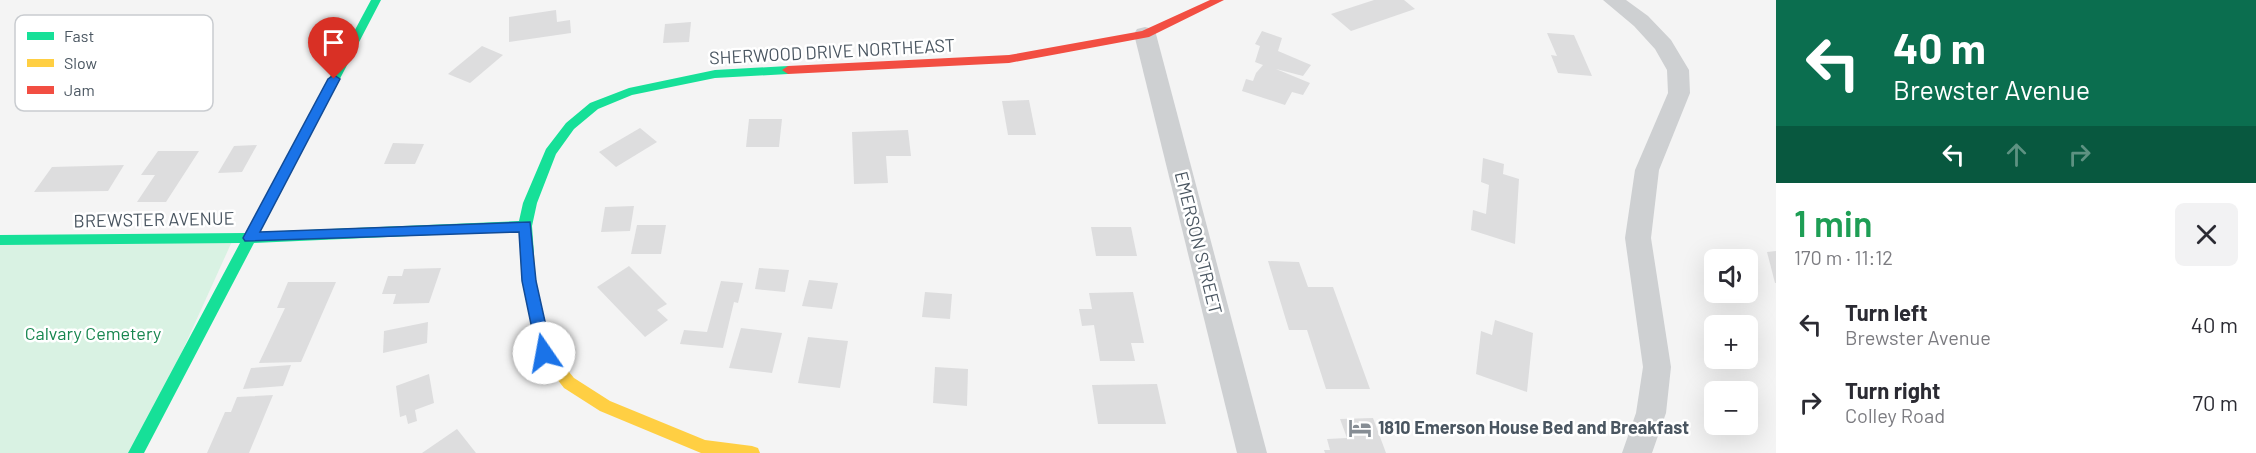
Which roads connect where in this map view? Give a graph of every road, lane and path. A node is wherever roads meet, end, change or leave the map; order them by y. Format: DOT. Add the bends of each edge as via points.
graph roads {
  1 [pos="376,0"];
  2 [pos="1219,0"];
  3 [pos="1613,0"];
  4 [pos="1145,34"];
  5 [pos="525,226"];
  6 [pos="250,238"];
  7 [pos="0,240"];
  8 [pos="703,450"];
  9 [pos="136,453"];
  10 [pos="752,453"];
  11 [pos="1252,453"];
  12 [pos="1637,453"];
  1 -- 6 [label="street"];
  2 -- 4 [label="street, SHERWOOD DRIVE NORTHEAST"];
  3 -- 12 [label="street" via="1641,21 1663,45 1678,70 1678,93 1647,170 1638,237 1657,368 1651,413"];
  4 -- 5 [label="street, SHERWOOD DRIVE NORTHEAST" via="1009,59 716,74 629,92 594,106 570,126 550,152 538,177"];
  4 -- 11 [label="street, EMERSON STREET"];
  5 -- 6 [label="street, BREWSTER AVENUE"];
  5 -- 8 [label="street, SHERWOOD DRIVE NORTHEAST" via="529,281 544,353 569,383 605,406"];
  6 -- 7 [label="street, BREWSTER AVENUE"];
  6 -- 9 [label="street"];
  8 -- 10 [label="street, SHERWOOD DRIVE NORTHEAST"];
}
